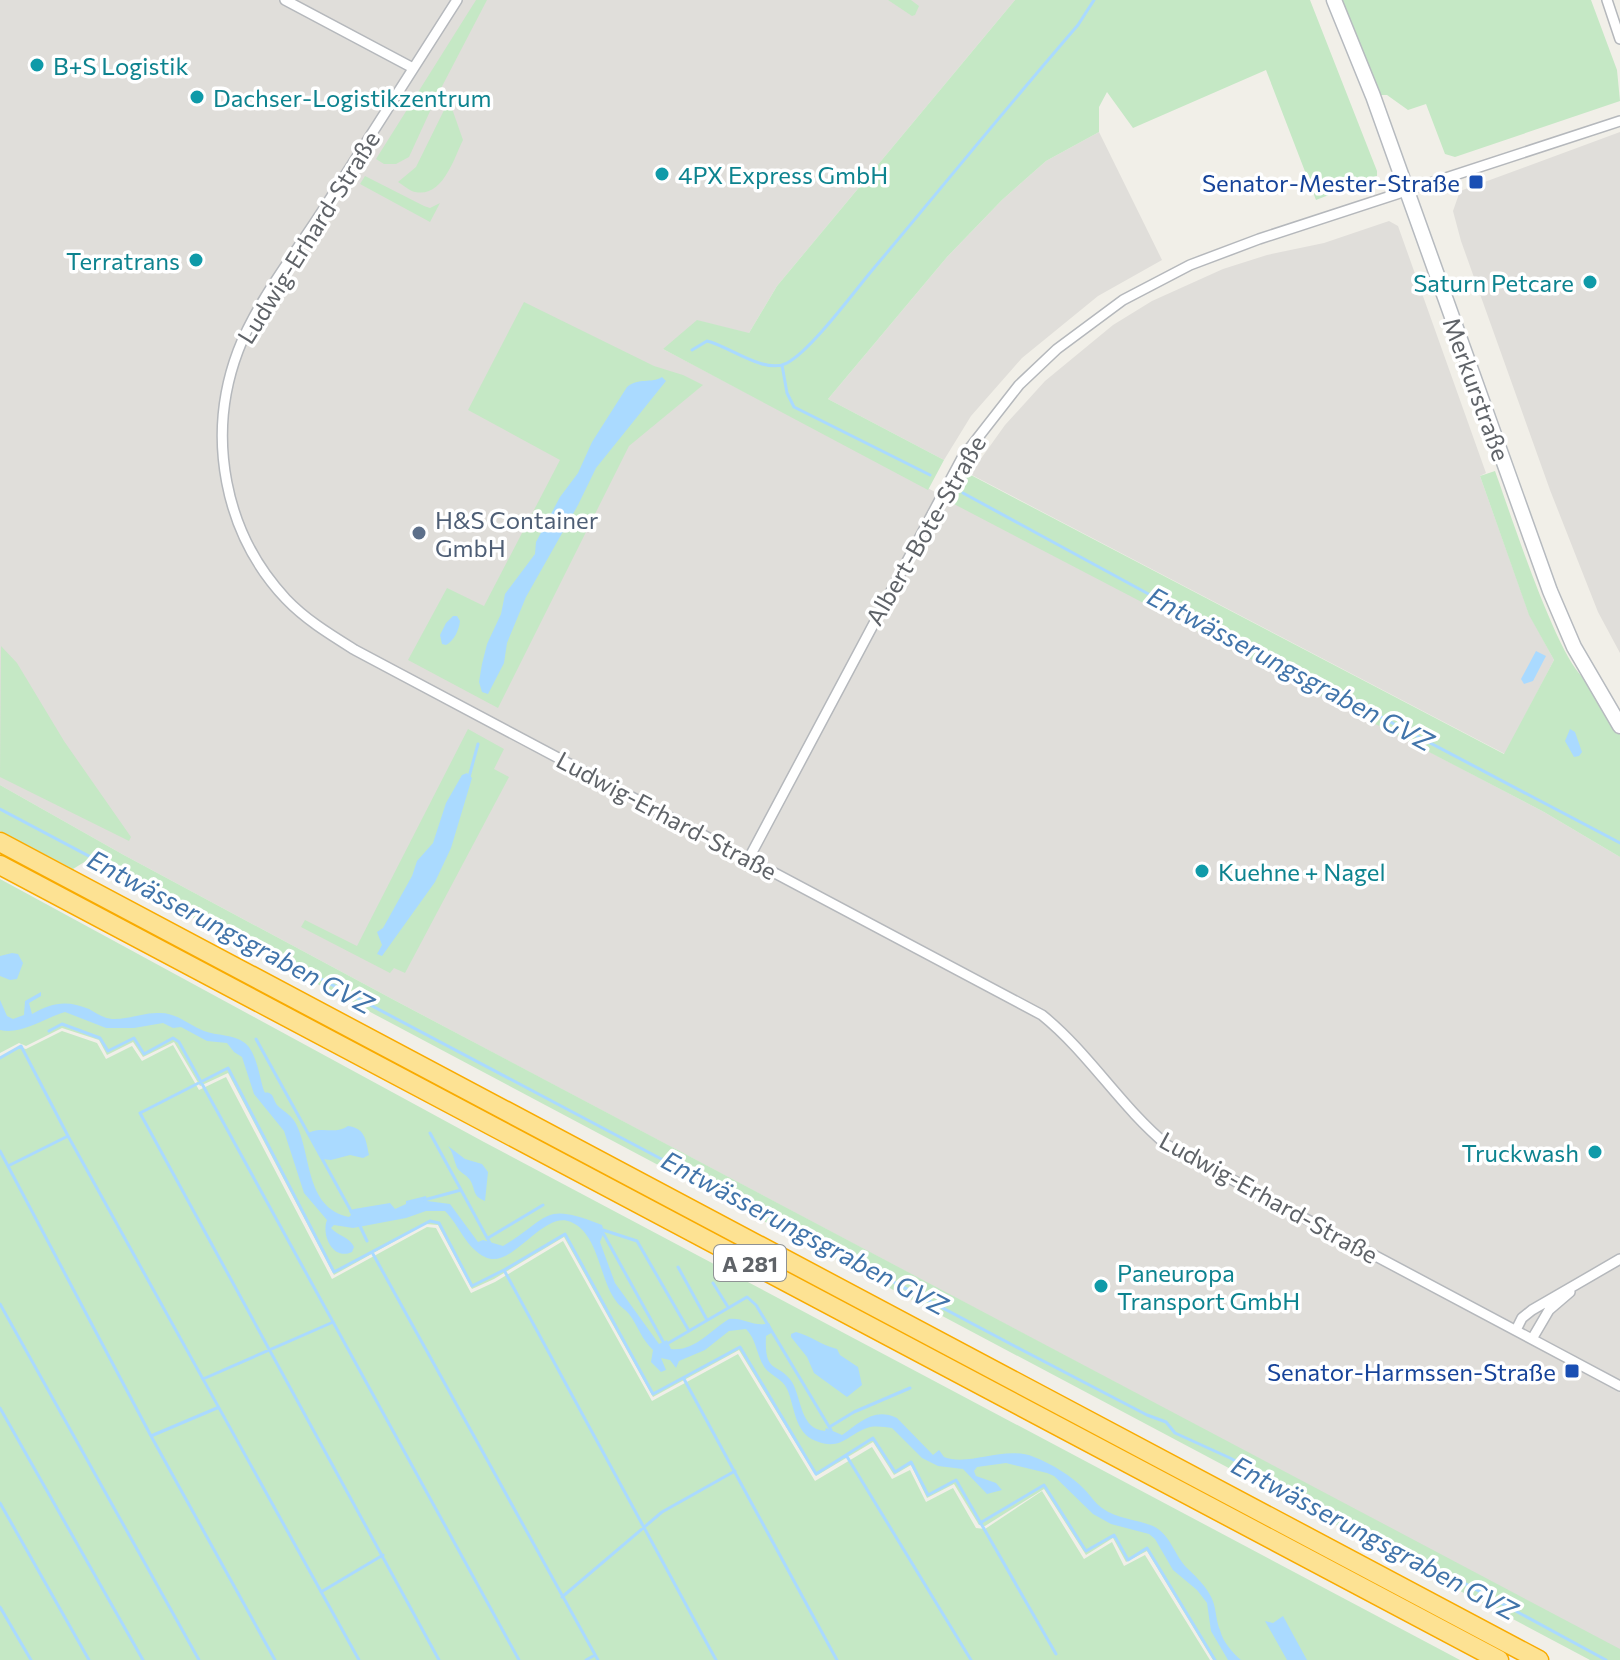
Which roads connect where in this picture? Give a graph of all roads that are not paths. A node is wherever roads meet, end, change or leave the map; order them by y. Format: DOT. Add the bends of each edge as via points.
graph roads {
  1 [pos="285,0"];
  2 [pos="457,0"];
  3 [pos="1334,0"];
  4 [pos="1607,0"];
  5 [pos="1620,39"];
  6 [pos="413,68"];
  7 [pos="1620,121"];
  8 [pos="1407,192"];
  9 [pos="1620,726"];
  10 [pos="0,842"];
  11 [pos="749,858"];
  12 [pos="0,865"];
  13 [pos="1620,1259"];
  14 [pos="1579,1285"];
  15 [pos="1516,1330"];
  16 [pos="1532,1339"];
  17 [pos="1620,1386"];
  18 [pos="1499,1660"];
  19 [pos="1539,1660"];
  1 -- 6 [label="street"];
  2 -- 6 [label="street, Ludwig-Erhard-Straße"];
  3 -- 8 [label="street, Merkurstraße"];
  4 -- 5 [label="street"];
  6 -- 11 [label="street, Ludwig-Erhard-Straße" via="238,349 225,396 222,458 242,532 270,579 316,625"];
  7 -- 8 [label="street"];
  8 -- 9 [label="street, Merkurstraße" via="1550,591 1574,647"];
  8 -- 11 [label="street, Albert-Bote-Straße" via="1259,239 1157,280 1088,324 1019,385 976,437 937,502"];
  10 -- 19 [label="highway, A 281"];
  11 -- 15 [label="street, Ludwig-Erhard-Straße" via="1042,1015 1167,1145"];
  12 -- 18 [label="highway, A 281"];
  13 -- 14 [label="street"];
  14 -- 15 [label="street" via="1532,1310"];
  14 -- 16 [label="street" via="1549,1310"];
  15 -- 16 [label="street, Ludwig-Erhard-Straße"];
  16 -- 17 [label="street, Ludwig-Erhard-Straße"];
}
